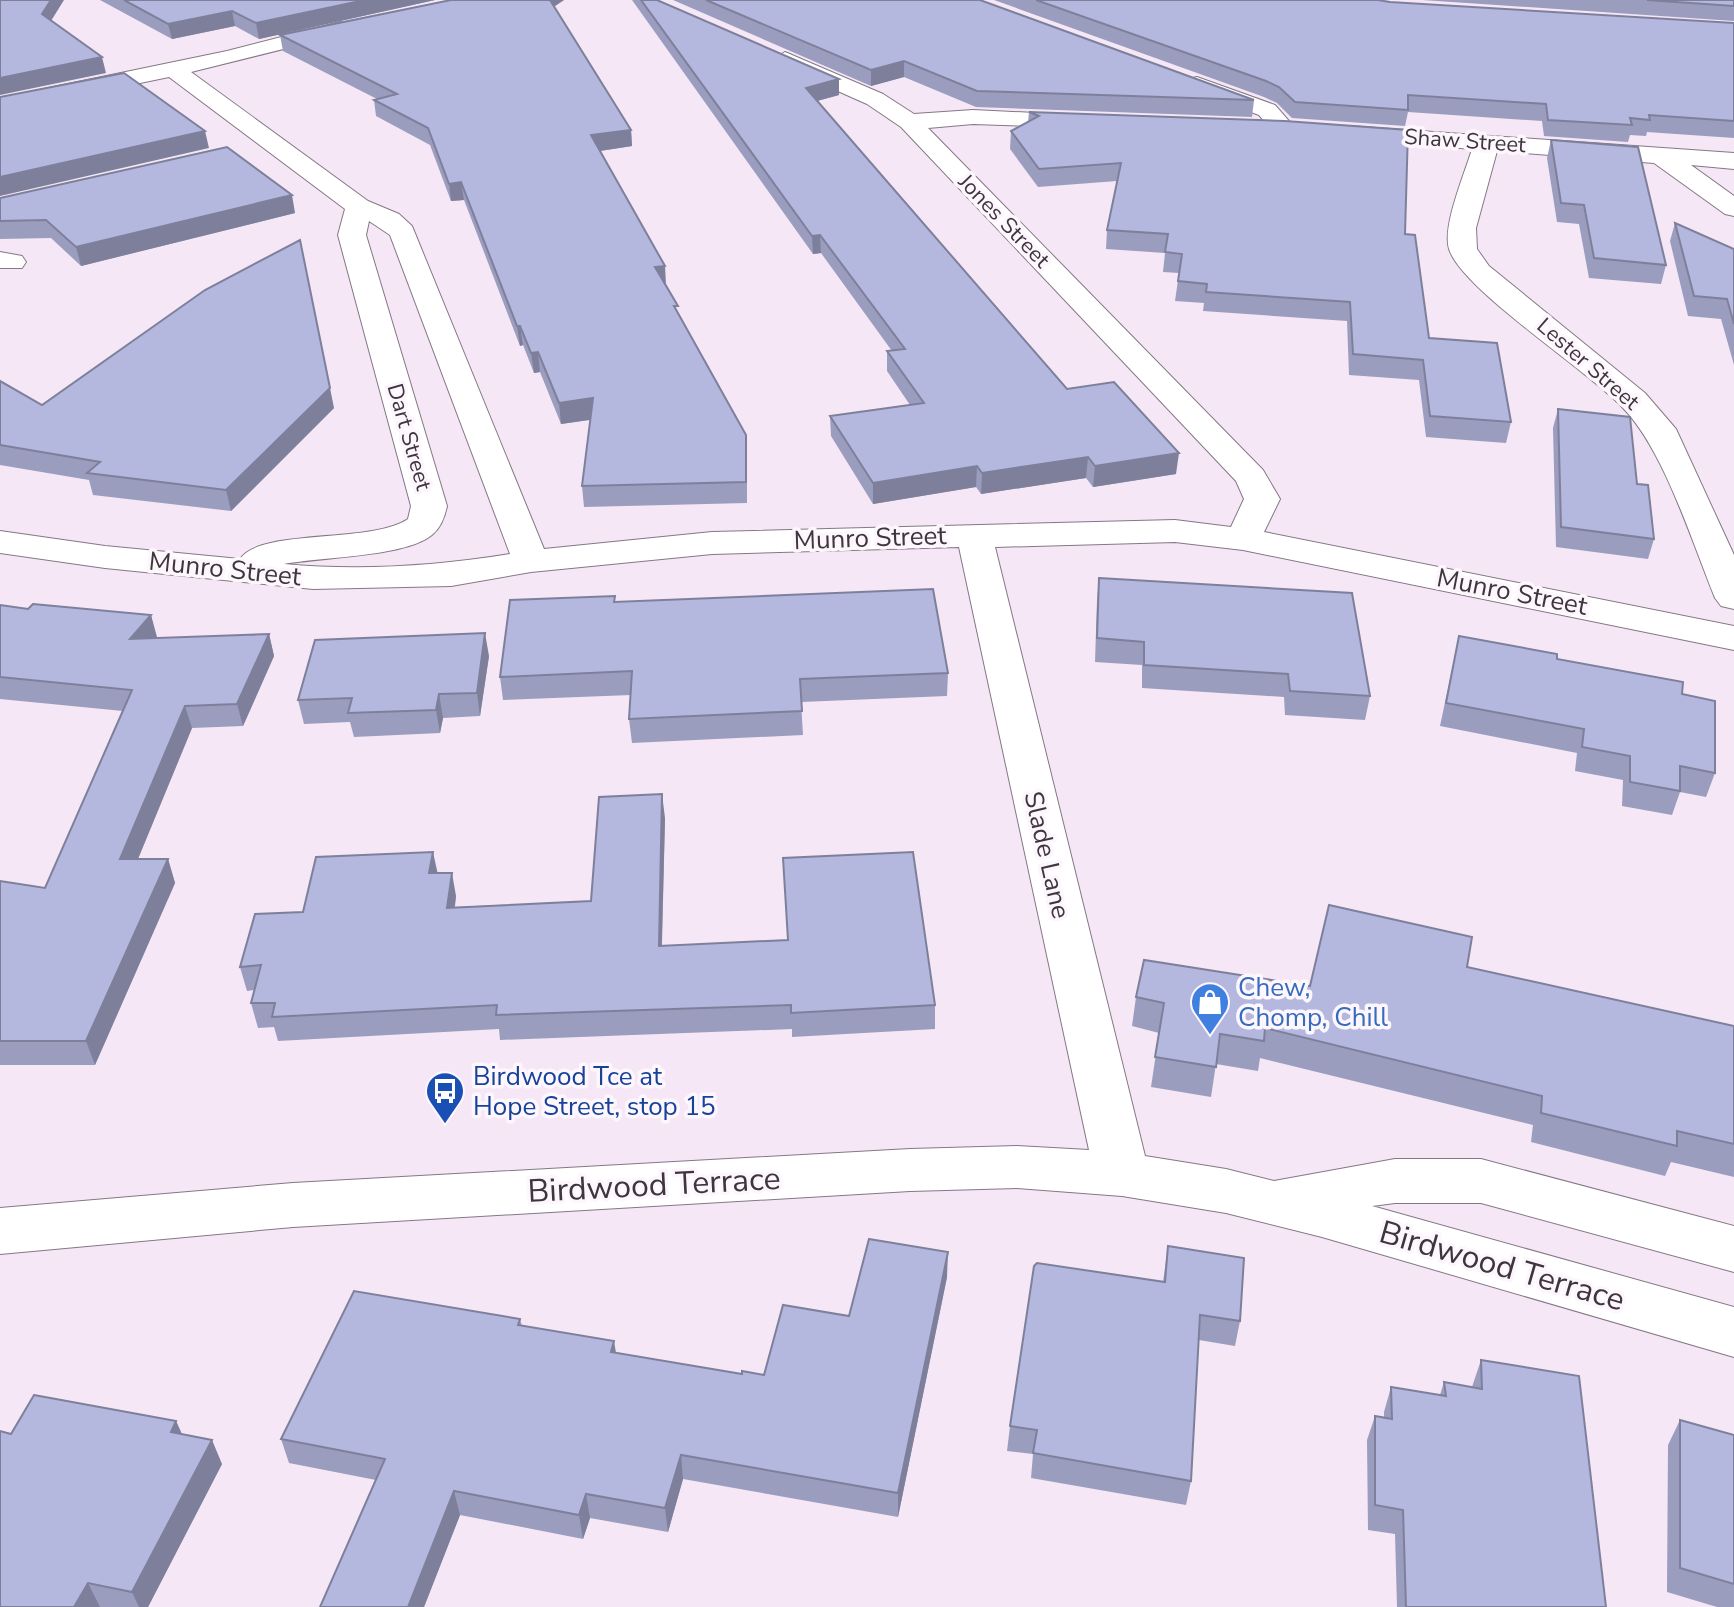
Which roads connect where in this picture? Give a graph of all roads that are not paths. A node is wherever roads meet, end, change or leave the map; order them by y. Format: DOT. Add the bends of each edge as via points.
graph roads {
  1 [pos="361,30"];
  2 [pos="762,49"];
  3 [pos="174,70"];
  4 [pos="1183,79"];
  5 [pos="0,105"];
  6 [pos="909,122"];
  7 [pos="1112,122"];
  8 [pos="1236,126"];
  9 [pos="1283,128"];
  10 [pos="1487,142"];
  11 [pos="276,143"];
  12 [pos="246,150"];
  13 [pos="1660,155"];
  14 [pos="1734,161"];
  15 [pos="359,207"];
  16 [pos="1734,208"];
  17 [pos="974,535"];
  18 [pos="1243,539"];
  19 [pos="0,542"];
  20 [pos="531,561"];
  21 [pos="234,570"];
  22 [pos="1734,598"];
  23 [pos="1734,638"];
  24 [pos="1122,1174"];
  25 [pos="1270,1201"];
  26 [pos="12,1226"];
  27 [pos="1734,1249"];
  28 [pos="1734,1332"];
  1 -- 3 [label="street" via="297,37"];
  2 -- 6 [label="street, Jones Street" via="875,99"];
  3 -- 5 [label="street"];
  3 -- 11 [label="street"];
  4 -- 9 [label="street" via="1267,110"];
  6 -- 7 [label="street" via="973,117"];
  6 -- 18 [label="street, Jones Street" via="1251,477 1262,499"];
  8 -- 9 [label="street, Shaw Street"];
  9 -- 10 [label="street, Shaw Street"];
  10 -- 13 [label="street, Shaw Street"];
  10 -- 22 [label="street, Lester Street" via="1462,228 1463,249 1479,272 1634,400 1664,436"];
  11 -- 12 [label="street"];
  11 -- 15 [label="street"];
  13 -- 14 [label="street, Shaw Street"];
  13 -- 16 [label="street"];
  15 -- 20 [label="street" via="402,232"];
  15 -- 21 [label="street, Dart Street" via="352,235 428,516 400,537 295,550"];
  17 -- 18 [label="street, Munro Street" via="1147,531"];
  17 -- 20 [label="street, Munro Street" via="712,543"];
  17 -- 24 [label="street, Slade Lane"];
  18 -- 23 [label="street, Munro Street"];
  19 -- 21 [label="street, Munro Street"];
  20 -- 21 [label="street, Munro Street" via="451,575 388,577 313,578"];
  24 -- 25 [label="street, Birdwood Terrace"];
  24 -- 26 [label="street, Birdwood Terrace" via="1017,1167 910,1170"];
  25 -- 27 [label="street, Birdwood Terrace" via="1407,1180 1481,1181"];
  25 -- 28 [label="street, Birdwood Terrace"];
}
